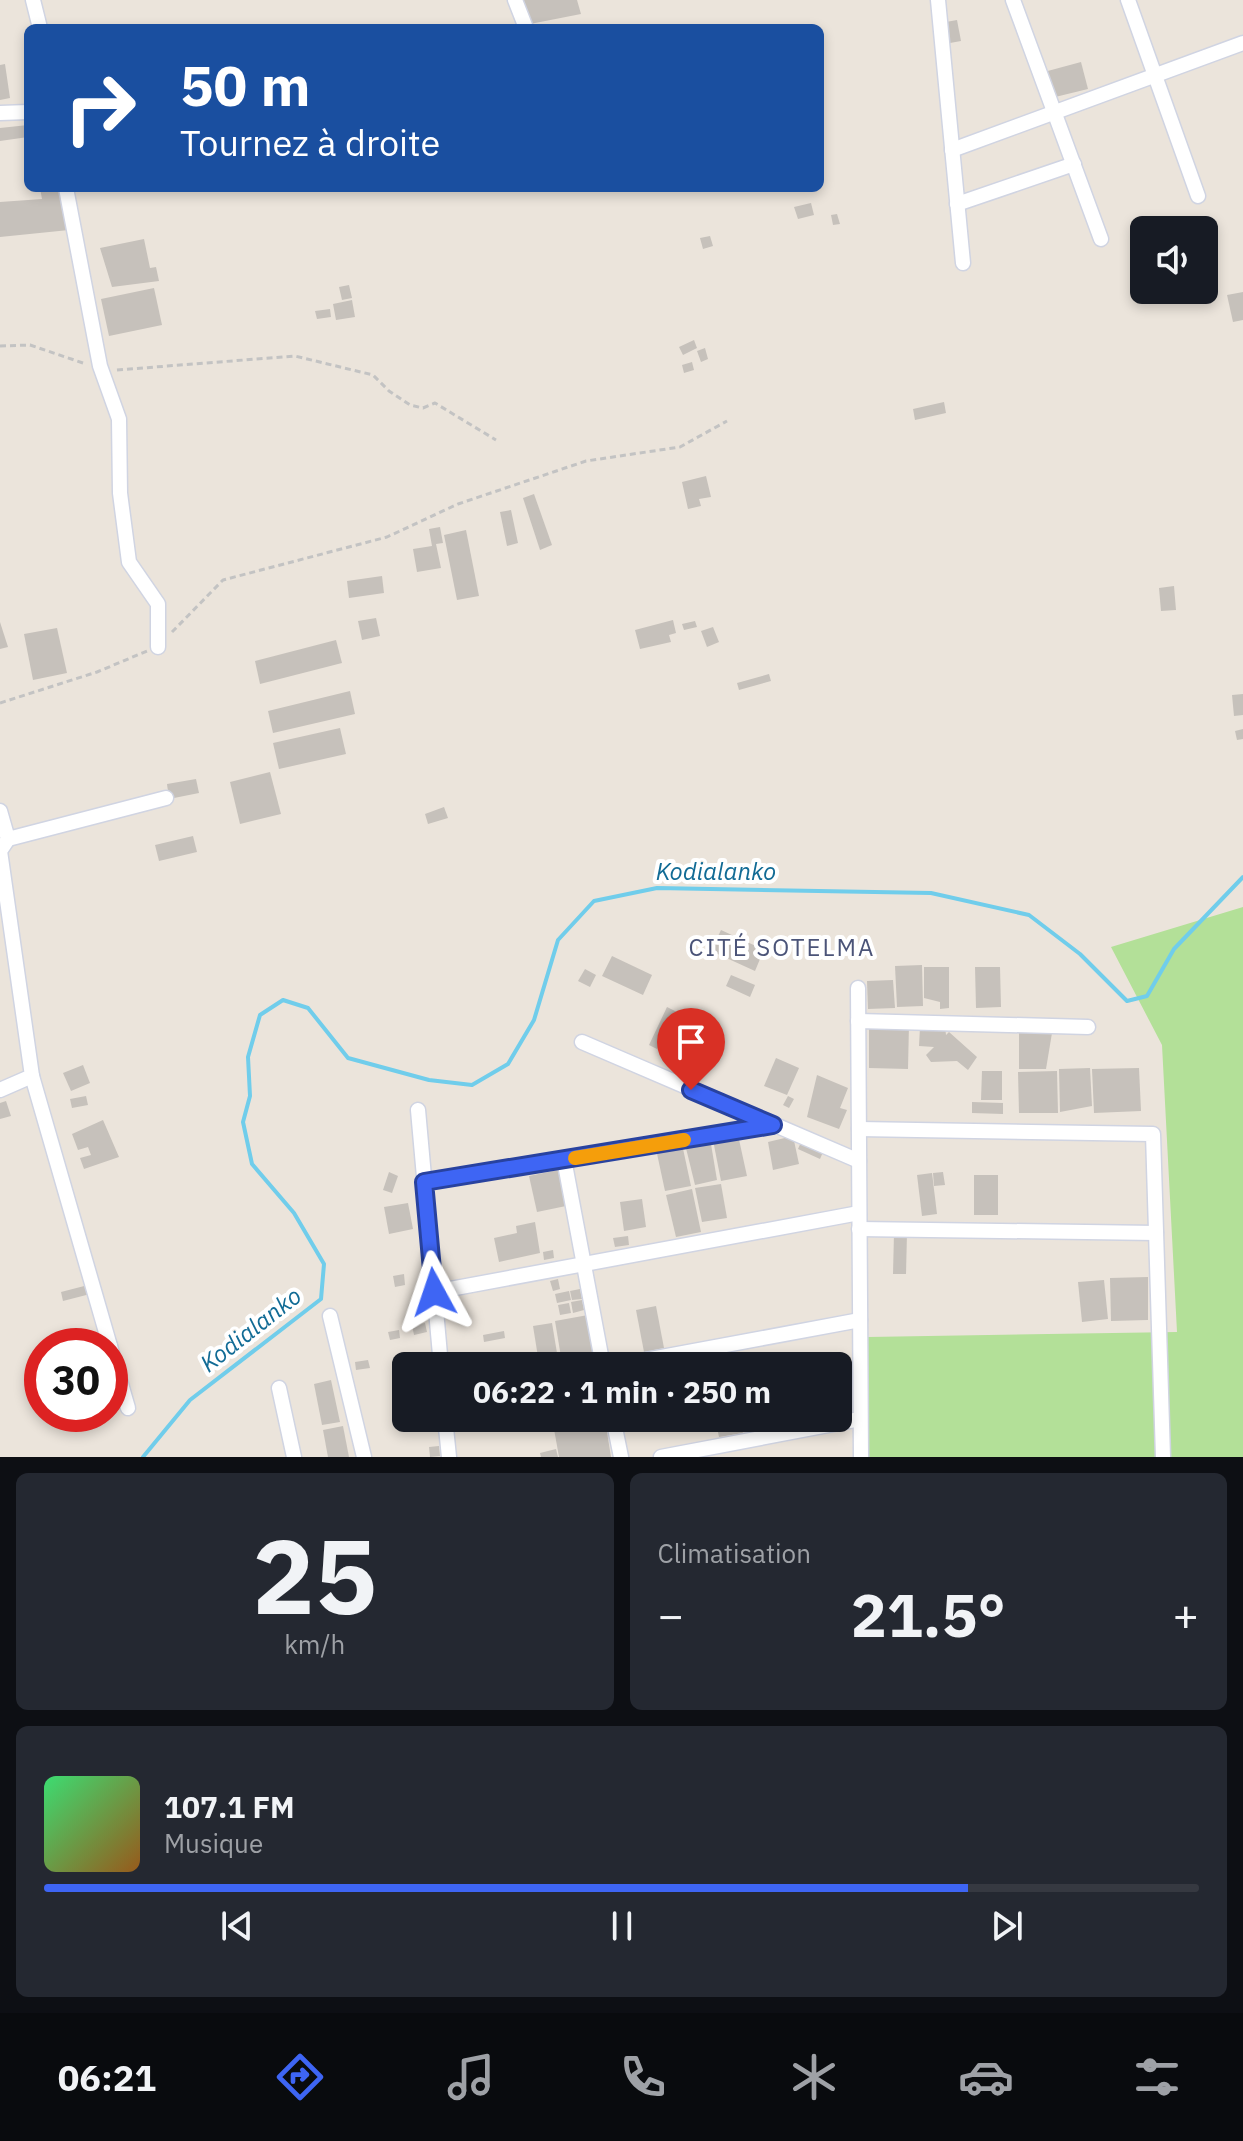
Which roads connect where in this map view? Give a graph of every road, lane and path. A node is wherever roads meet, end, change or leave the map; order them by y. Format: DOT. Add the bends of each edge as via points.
graph roads {
  1 [pos="33,0"];
  2 [pos="515,0"];
  3 [pos="938,0"];
  4 [pos="1013,0"];
  5 [pos="1128,0"];
  6 [pos="39,24"];
  7 [pos="524,24"];
  8 [pos="1243,43"];
  9 [pos="1155,76"];
  10 [pos="24,112"];
  11 [pos="1055,112"];
  12 [pos="0,113"];
  13 [pos="952,150"];
  14 [pos="1074,164"];
  15 [pos="67,192"];
  16 [pos="1198,196"];
  17 [pos="957,204"];
  18 [pos="1101,239"];
  19 [pos="963,263"];
  20 [pos="0,346"];
  21 [pos="100,366"];
  22 [pos="727,421"];
  23 [pos="496,440"];
  24 [pos="158,647"];
  25 [pos="0,703"];
  26 [pos="166,798"];
  27 [pos="0,811"];
  28 [pos="8,839"];
  29 [pos="858,988"];
  30 [pos="858,1021"];
  31 [pos="1088,1027"];
  32 [pos="582,1042"];
  33 [pos="32,1076"];
  34 [pos="0,1090"];
  35 [pos="418,1110"];
  36 [pos="773,1125"];
  37 [pos="859,1129"];
  38 [pos="564,1159"];
  39 [pos="859,1161"];
  40 [pos="424,1182"];
  41 [pos="859,1213"];
  42 [pos="859,1229"];
  43 [pos="1156,1233"];
  44 [pos="584,1263"];
  45 [pos="434,1292"];
  46 [pos="330,1316"];
  47 [pos="860,1320"];
  48 [pos="105,1328"];
  49 [pos="440,1352"];
  50 [pos="600,1352"];
  51 [pos="688,1352"];
  52 [pos="279,1388"];
  53 [pos="860,1419"];
  54 [pos="446,1432"];
  55 [pos="616,1432"];
  56 [pos="294,1457"];
  57 [pos="364,1457"];
  58 [pos="449,1457"];
  59 [pos="621,1457"];
  60 [pos="661,1457"];
  61 [pos="861,1457"];
  62 [pos="1163,1457"];
  1 -- 6 [label="street"];
  2 -- 7 [label="street"];
  3 -- 13 [label="street"];
  4 -- 11 [label="street"];
  5 -- 9 [label="street"];
  8 -- 9 [label="street"];
  9 -- 11 [label="street"];
  9 -- 16 [label="street"];
  10 -- 12 [label="street"];
  11 -- 13 [label="street"];
  11 -- 14 [label="street"];
  13 -- 17 [label="street"];
  14 -- 17 [label="street"];
  14 -- 18 [label="street"];
  15 -- 21 [label="street"];
  17 -- 19 [label="street"];
  20 -- 21 [label="path" via="30,345"];
  21 -- 23 [label="path" via="122,371 295,356 373,375 410,405 423,408 435,403"];
  21 -- 24 [label="street" via="119,419 120,493 129,562 158,604"];
  22 -- 24 [label="path" via="680,447 586,461 458,504 387,537 223,580"];
  24 -- 25 [label="path"];
  26 -- 28 [label="street"];
  27 -- 28 [label="street"];
  28 -- 33 [label="street" via="0,851"];
  29 -- 30 [label="street"];
  30 -- 31 [label="street"];
  30 -- 37 [label="street"];
  32 -- 36 [label="street"];
  33 -- 34 [label="street"];
  33 -- 48 [label="street"];
  35 -- 40 [label="street"];
  36 -- 38 [label="street"];
  36 -- 39 [label="street"];
  37 -- 39 [label="street"];
  37 -- 43 [label="street" via="1153,1134"];
  38 -- 40 [label="street"];
  38 -- 44 [label="street"];
  39 -- 41 [label="street"];
  40 -- 45 [label="street"];
  41 -- 42 [label="street"];
  41 -- 44 [label="street"];
  42 -- 43 [label="street"];
  42 -- 47 [label="street"];
  43 -- 62 [label="street"];
  44 -- 45 [label="street"];
  44 -- 50 [label="street"];
  45 -- 49 [label="street"];
  46 -- 57 [label="street"];
  47 -- 51 [label="street"];
  47 -- 53 [label="street"];
  52 -- 56 [label="street"];
  53 -- 60 [label="street"];
  53 -- 61 [label="street"];
  54 -- 58 [label="street"];
  55 -- 59 [label="street"];
}
